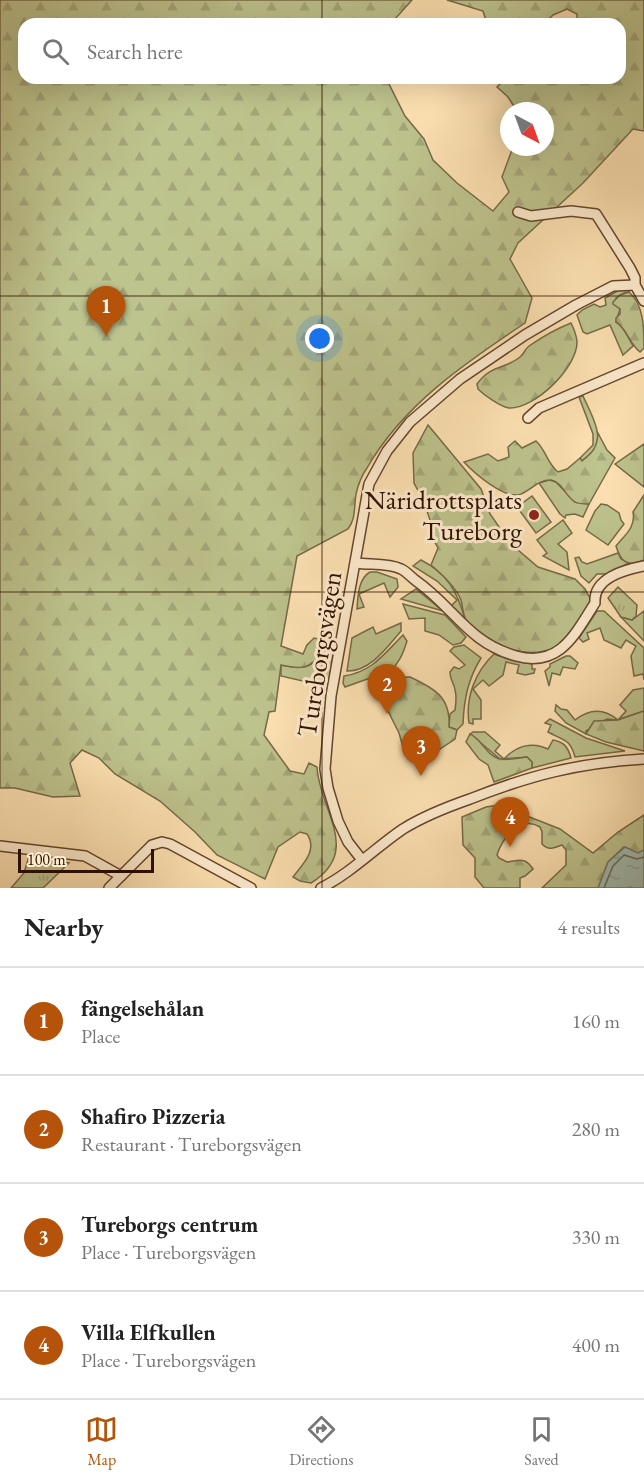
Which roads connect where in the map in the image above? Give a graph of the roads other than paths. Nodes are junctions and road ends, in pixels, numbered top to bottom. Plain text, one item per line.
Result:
1 (518, 212) dead end
2 (634, 285) junction
3 (644, 301) edge
4 (644, 363) edge
5 (528, 418) dead end
6 (356, 563) junction
7 (644, 566) edge
8 (644, 759) edge
9 (0, 846) edge
10 (362, 860) junction
11 (120, 876) junction
12 (109, 888) edge
13 (251, 888) edge
14 (321, 888) edge

1 - 2 street
2 - 3 street
2 - 6 street, Tureborgsvägen
4 - 5 street
6 - 7 street
6 - 10 street, Tureborgsvägen
8 - 10 street
9 - 11 street
10 - 14 street
11 - 12 street
11 - 13 street

